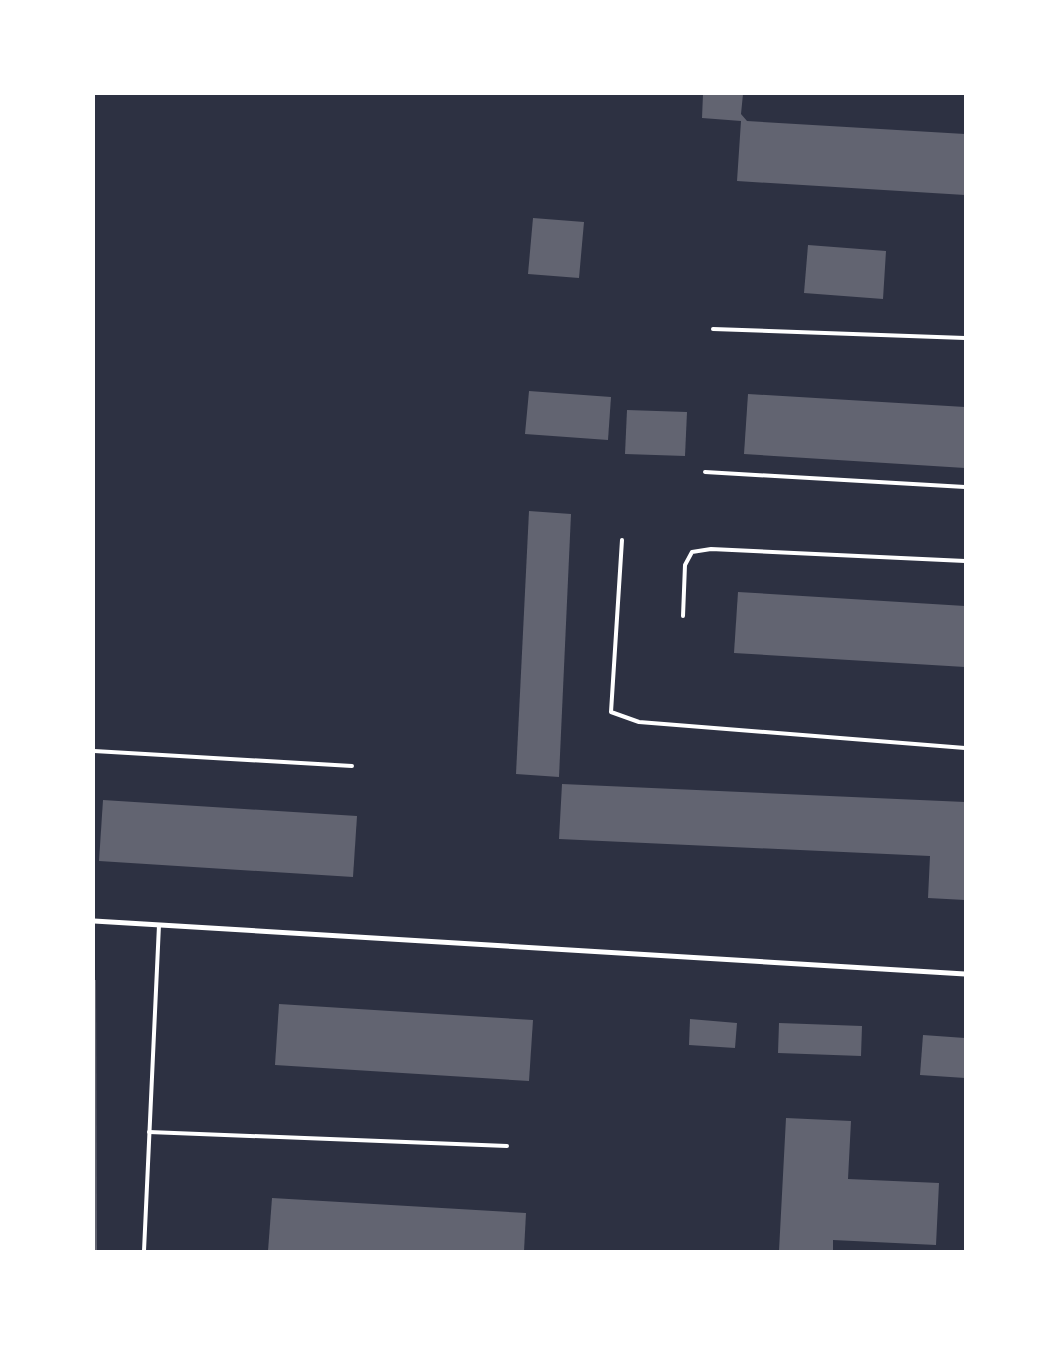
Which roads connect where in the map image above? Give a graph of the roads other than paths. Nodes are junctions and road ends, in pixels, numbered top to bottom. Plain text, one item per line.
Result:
1 (713, 330) dead end
2 (965, 338) edge
3 (705, 472) dead end
4 (965, 487) edge
5 (622, 540) dead end
6 (965, 561) edge
7 (683, 616) dead end
8 (965, 748) edge
9 (94, 751) edge
10 (352, 766) dead end
11 (94, 921) edge
12 (159, 925) junction
13 (965, 974) edge
14 (149, 1132) junction
15 (507, 1146) dead end
16 (144, 1251) edge

1 - 2 lane
3 - 4 lane
5 - 8 lane
6 - 7 lane
9 - 10 lane
11 - 12 street
12 - 13 street
12 - 14 lane
14 - 15 lane
14 - 16 lane

